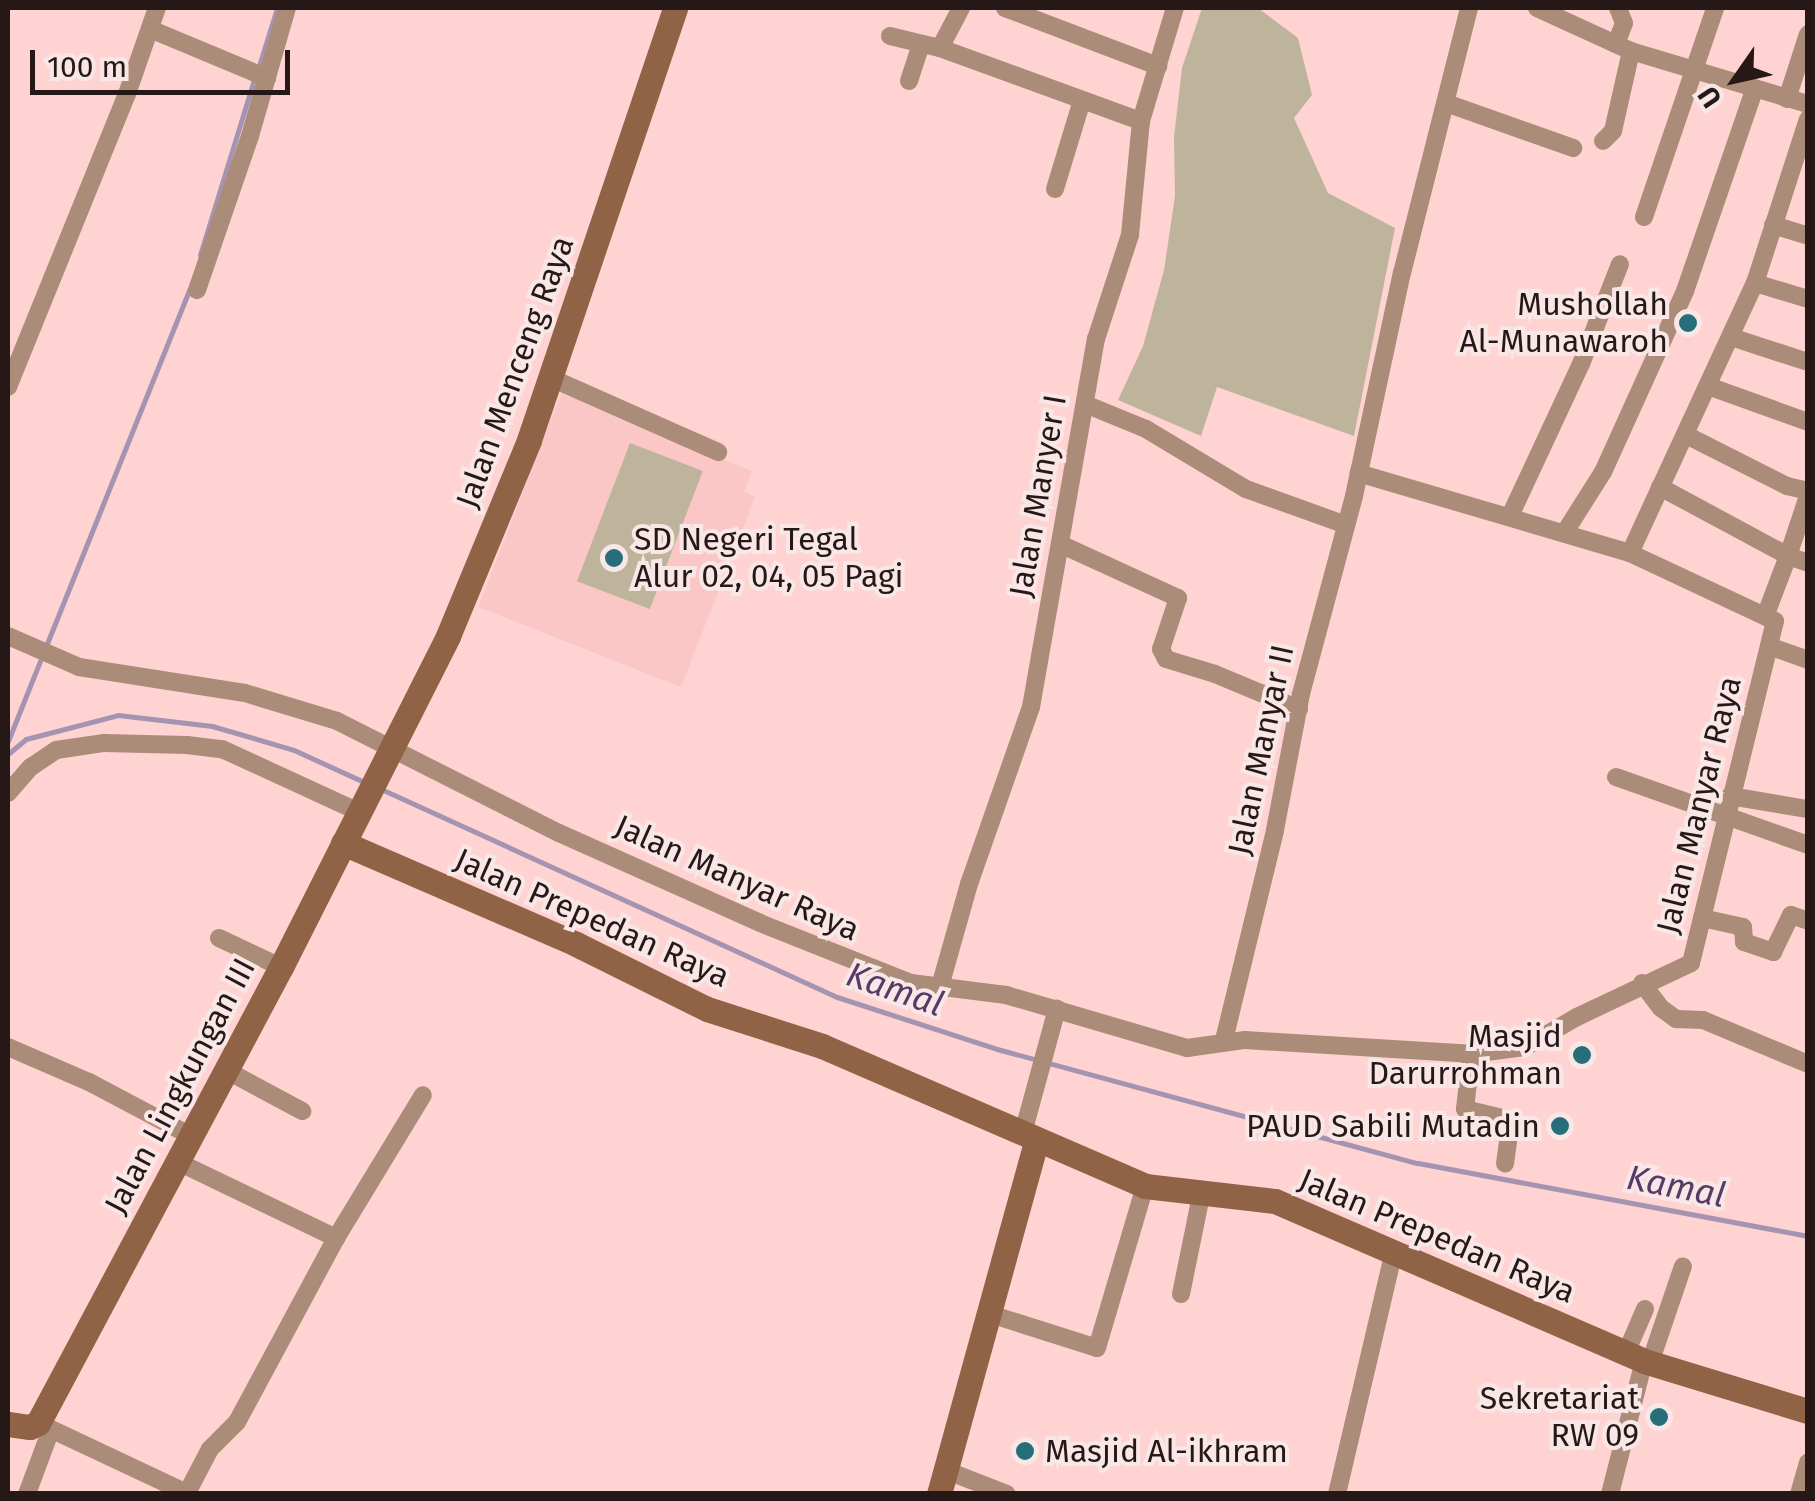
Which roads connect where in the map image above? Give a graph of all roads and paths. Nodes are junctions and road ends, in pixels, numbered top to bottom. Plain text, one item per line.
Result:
1 (157, 8) edge
2 (287, 8) edge
3 (675, 8) edge
4 (961, 8) edge
5 (1005, 8) edge
6 (1175, 8) edge
7 (1469, 8) edge
8 (1538, 8) edge
9 (1618, 8) edge
10 (1715, 8) edge
11 (150, 29) junction
12 (1808, 34) edge
13 (890, 36) dead end
14 (921, 44) junction
15 (940, 48) junction
16 (1623, 48) junction
17 (1158, 66) junction
18 (1693, 70) junction
19 (260, 75) junction
20 (909, 82) dead end
21 (1754, 91) junction
22 (1787, 99) junction
23 (1082, 100) junction
24 (1446, 104) junction
25 (1808, 104) edge
26 (1808, 119) edge
27 (1141, 121) junction
28 (1603, 141) dead end
29 (1574, 148) dead end
30 (1800, 170) edge
31 (1055, 189) dead end
32 (1644, 217) dead end
33 (1773, 225) junction
34 (1808, 236) edge
35 (1620, 264) dead end
36 (1756, 282) junction
37 (197, 290) dead end
38 (1808, 299) edge
39 (1731, 336) junction
40 (1808, 362) edge
41 (551, 378) junction
42 (1708, 386) junction
43 (8, 388) edge
44 (1085, 404) junction
45 (1808, 422) edge
46 (1686, 435) junction
47 (718, 452) dead end
48 (1359, 473) junction
49 (1660, 487) junction
50 (1808, 493) edge
51 (1510, 516) junction
52 (1346, 525) junction
53 (1566, 532) junction
54 (1060, 544) junction
55 (1630, 553) junction
56 (1788, 556) junction
57 (1808, 563) edge
58 (1766, 614) junction
59 (8, 636) edge
60 (1768, 646) junction
61 (1808, 660) edge
62 (1298, 710) junction
63 (386, 759) junction
64 (1616, 777) dead end
65 (8, 793) edge
66 (1730, 796) junction
67 (361, 807) junction
68 (1808, 809) edge
69 (1726, 815) junction
70 (344, 843) junction
71 (1808, 845) edge
72 (1702, 918) junction
73 (1808, 920) edge
74 (219, 938) dead end
75 (281, 967) junction
76 (1642, 984) junction
77 (939, 990) junction
78 (1057, 1009) junction
79 (1224, 1040) junction
80 (8, 1047) edge
81 (1471, 1054) junction
82 (1808, 1064) edge
83 (224, 1068) junction
84 (423, 1095) dead end
85 (302, 1111) dead end
86 (189, 1135) junction
87 (1030, 1136) junction
88 (176, 1161) junction
89 (1505, 1164) dead end
90 (1145, 1186) junction
91 (1201, 1196) junction
92 (336, 1238) junction
93 (1394, 1251) junction
94 (1683, 1266) dead end
95 (1181, 1294) dead end
96 (1645, 1309) dead end
97 (990, 1314) junction
98 (1640, 1359) junction
99 (1808, 1411) edge
100 (8, 1424) edge
101 (44, 1426) junction
102 (1808, 1462) edge
103 (942, 1482) edge
104 (188, 1493) edge
105 (26, 1494) edge
106 (1007, 1494) edge
107 (1337, 1494) edge
108 (1610, 1494) edge
109 (1799, 1494) edge

1 - 11 street
2 - 19 street
3 - 41 street, Jalan Menceng Raya
4 - 15 street
5 - 17 street
6 - 17 street, Jalan Manyer I
7 - 24 street
8 - 16 street
9 - 16 street
10 - 18 street
11 - 19 street
11 - 43 street
12 - 22 street
13 - 14 street
14 - 15 street
14 - 20 street
15 - 23 street
16 - 18 street
16 - 28 street
17 - 27 street, Jalan Manyer I
18 - 21 street
18 - 32 street
19 - 37 street
21 - 22 street
21 - 53 street
22 - 25 street
23 - 27 street
23 - 31 street
24 - 29 street
24 - 48 street
26 - 30 street
27 - 44 street, Jalan Manyer I
30 - 33 street
33 - 34 street
33 - 36 street
35 - 51 street
36 - 38 street
36 - 39 street
39 - 40 street
39 - 42 street
41 - 47 street
41 - 63 street, Jalan Menceng Raya
42 - 45 street
42 - 46 street
44 - 52 street
44 - 54 street, Jalan Manyer I
46 - 49 street
46 - 50 street
48 - 51 street
48 - 52 street, Jalan Manyar II
49 - 55 street
49 - 56 street
50 - 56 street
51 - 53 street
52 - 62 street, Jalan Manyar II
53 - 55 street
54 - 62 street
54 - 77 street, Jalan Manyer I
55 - 58 street
56 - 57 street
56 - 58 street
58 - 60 street, Jalan Manyar Raya
59 - 63 street, Jalan Manyar Raya
60 - 61 street
60 - 66 street, Jalan Manyar Raya
62 - 79 street, Jalan Manyar II
63 - 67 street, Jalan Lingkungan III
63 - 77 street, Jalan Manyar Raya
64 - 69 street
65 - 67 street
66 - 68 street
66 - 69 street, Jalan Manyar Raya
67 - 70 street, Jalan Lingkungan III
69 - 71 street
69 - 72 street, Jalan Manyar Raya
70 - 75 street, Jalan Lingkungan III
70 - 87 street, Jalan Prepedan Raya
72 - 73 street
72 - 76 street, Jalan Manyar Raya
74 - 75 street
75 - 83 street, Jalan Lingkungan III
76 - 81 street, Jalan Manyar Raya
76 - 82 street
77 - 78 street, Jalan Manyar Raya
78 - 79 street, Jalan Manyar Raya
78 - 87 street
79 - 81 street, Jalan Manyar Raya
80 - 86 street
81 - 89 street
83 - 85 street
83 - 86 street, Jalan Lingkungan III
84 - 92 street
86 - 88 street, Jalan Lingkungan III
87 - 90 street, Jalan Prepedan Raya
87 - 97 street
88 - 92 street
88 - 101 street, Jalan Lingkungan III
90 - 91 street, Jalan Prepedan Raya
90 - 97 street
91 - 93 street, Jalan Prepedan Raya
91 - 95 street
92 - 104 street
93 - 98 street, Jalan Prepedan Raya
93 - 107 street
94 - 98 street
96 - 98 street
97 - 103 street
98 - 99 street, Jalan Prepedan Raya
98 - 108 street
100 - 101 street
101 - 104 street
101 - 105 street
102 - 109 street
103 - 106 street

